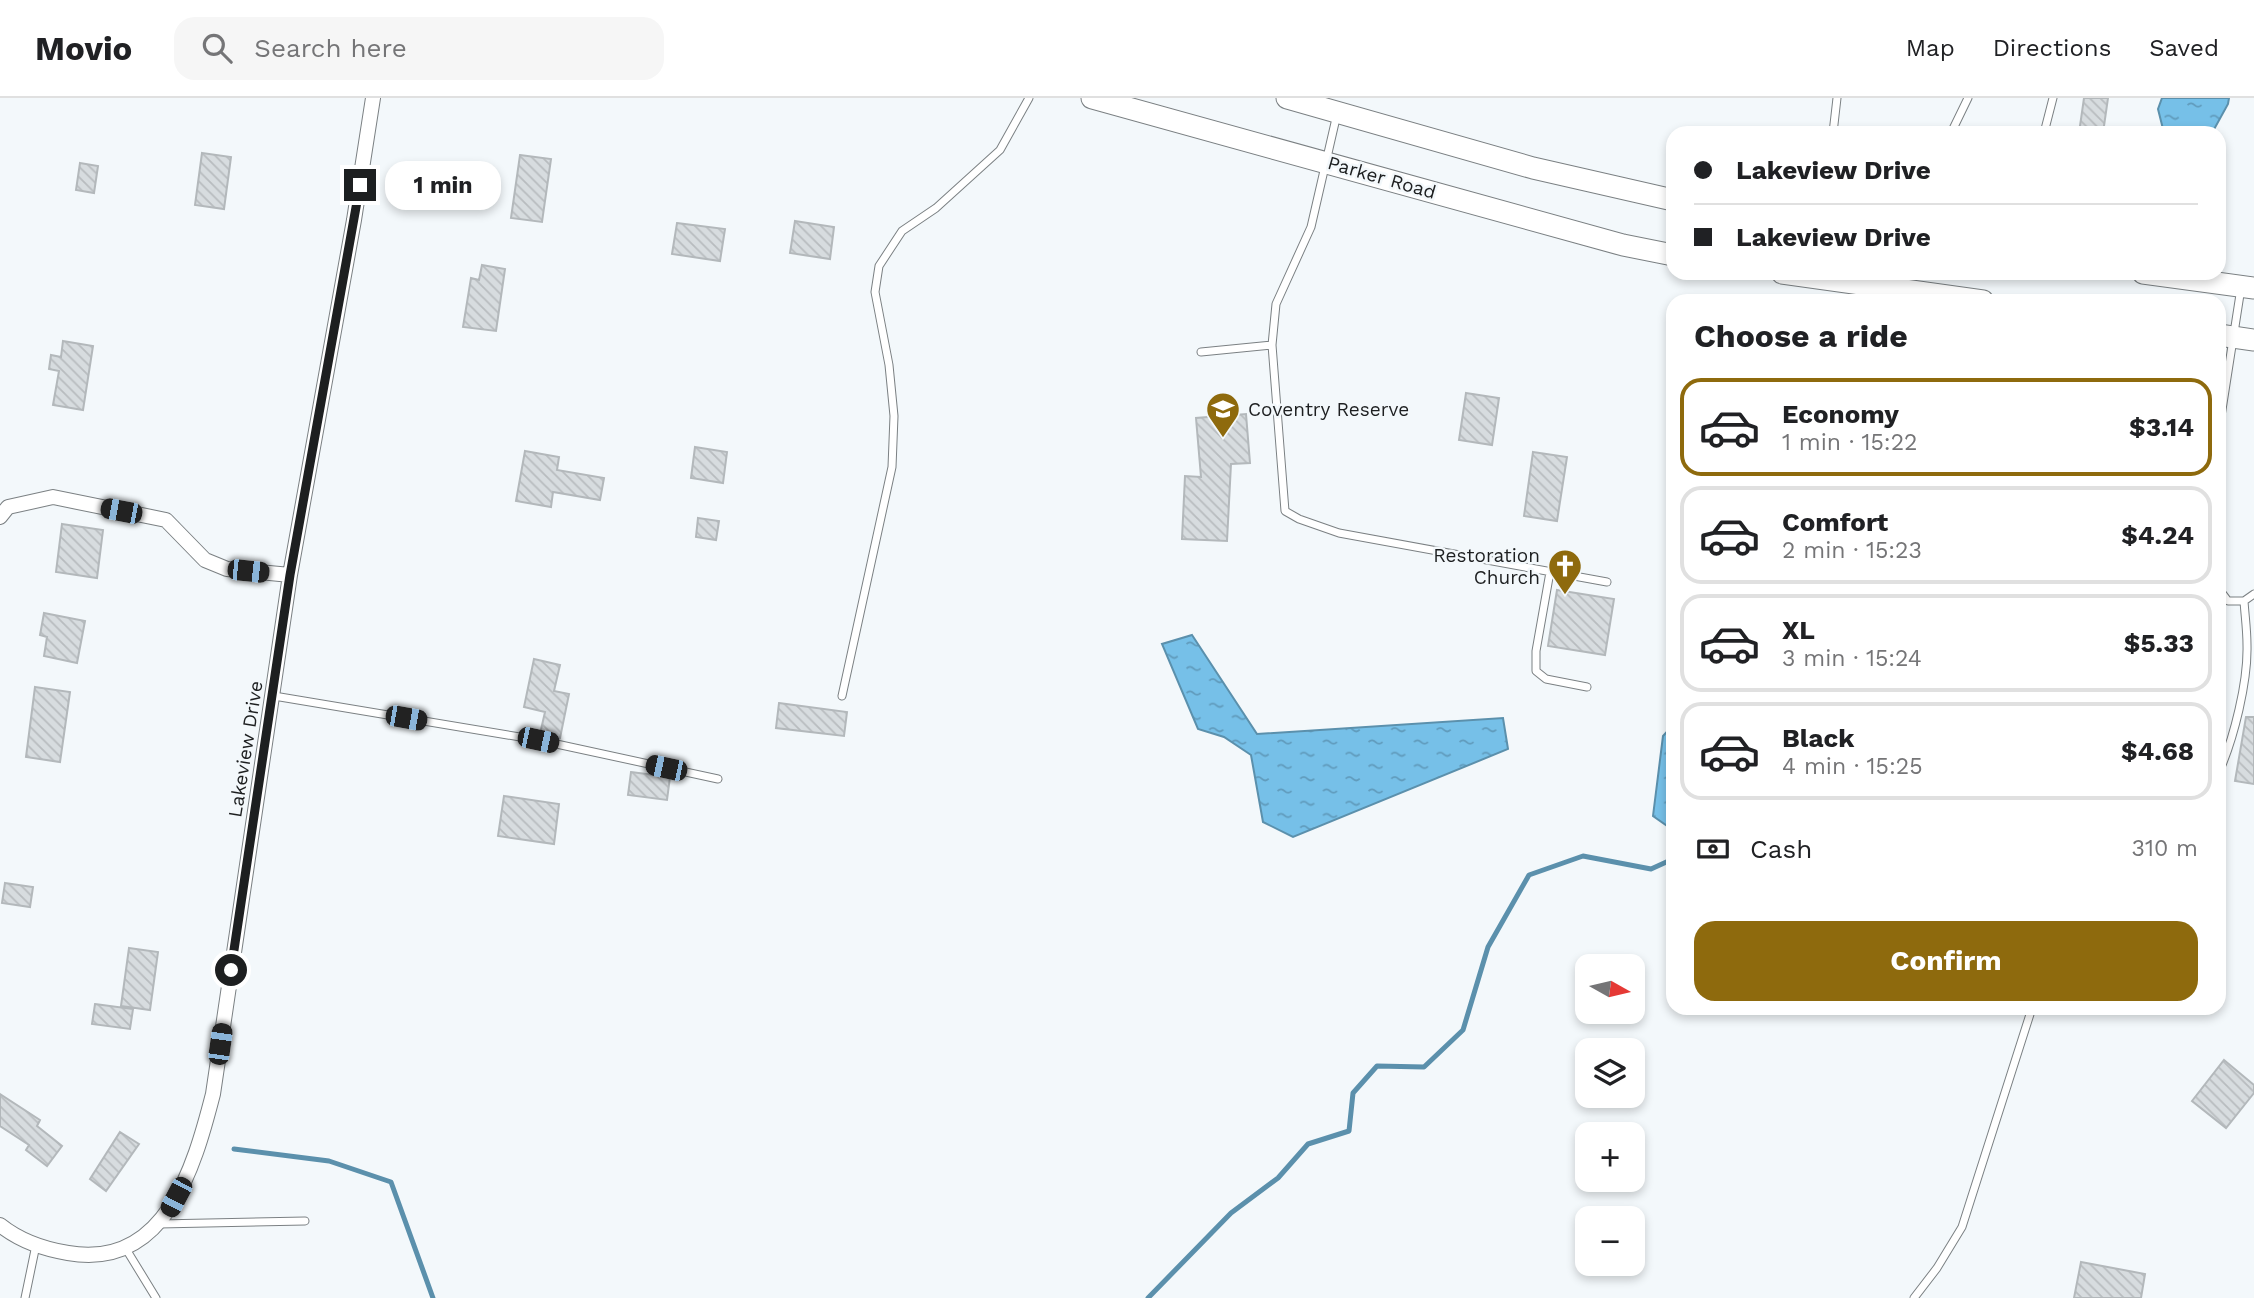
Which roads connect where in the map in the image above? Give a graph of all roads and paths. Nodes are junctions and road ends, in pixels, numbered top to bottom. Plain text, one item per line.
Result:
1 (373, 98) edge
2 (1029, 98) edge
3 (1092, 98) edge
4 (1287, 98) edge
5 (1837, 98) edge
6 (1968, 98) edge
7 (2053, 98) edge
8 (1337, 113) junction
9 (1834, 126) edge
10 (1954, 126) edge
11 (2046, 126) edge
12 (1324, 160) junction
13 (1666, 199) edge
14 (1666, 253) edge
15 (1832, 280) edge
16 (2196, 280) edge
17 (2248, 287) edge
18 (1933, 294) edge
19 (2235, 337) edge
20 (1272, 345) junction
21 (1200, 352) dead end
22 (2226, 389) edge
23 (0, 517) edge
24 (1550, 572) junction
25 (290, 575) junction
26 (1607, 582) dead end
27 (2254, 594) edge
28 (2226, 598) edge
29 (2244, 601) junction
30 (1587, 687) dead end
31 (274, 696) junction
32 (842, 696) dead end
33 (2226, 756) edge
34 (718, 779) dead end
35 (2030, 1015) edge
36 (305, 1221) dead end
37 (0, 1224) edge
38 (159, 1224) junction
39 (36, 1245) junction
40 (125, 1249) junction
41 (24, 1298) edge
42 (156, 1298) edge
43 (1914, 1298) edge

1 - 25 street, Lakeview Drive
2 - 32 lane
3 - 12 main road, Parker Road
4 - 8 main road
5 - 9 lane
6 - 10 lane
7 - 11 lane
8 - 12 lane
8 - 13 main road
12 - 14 main road, Parker Road
12 - 20 lane
15 - 18 main road
16 - 17 main road
17 - 19 lane
19 - 22 lane
20 - 21 lane
20 - 24 lane
23 - 25 street
24 - 26 lane
24 - 30 lane
25 - 31 street, Lakeview Drive
27 - 29 lane
28 - 29 lane
29 - 33 lane
31 - 34 lane
31 - 38 street, Lakeview Drive
35 - 43 lane
36 - 38 lane
37 - 39 street, Lakeview Drive
38 - 40 street, Lakeview Drive
39 - 40 street, Lakeview Drive
39 - 41 lane
40 - 42 lane

